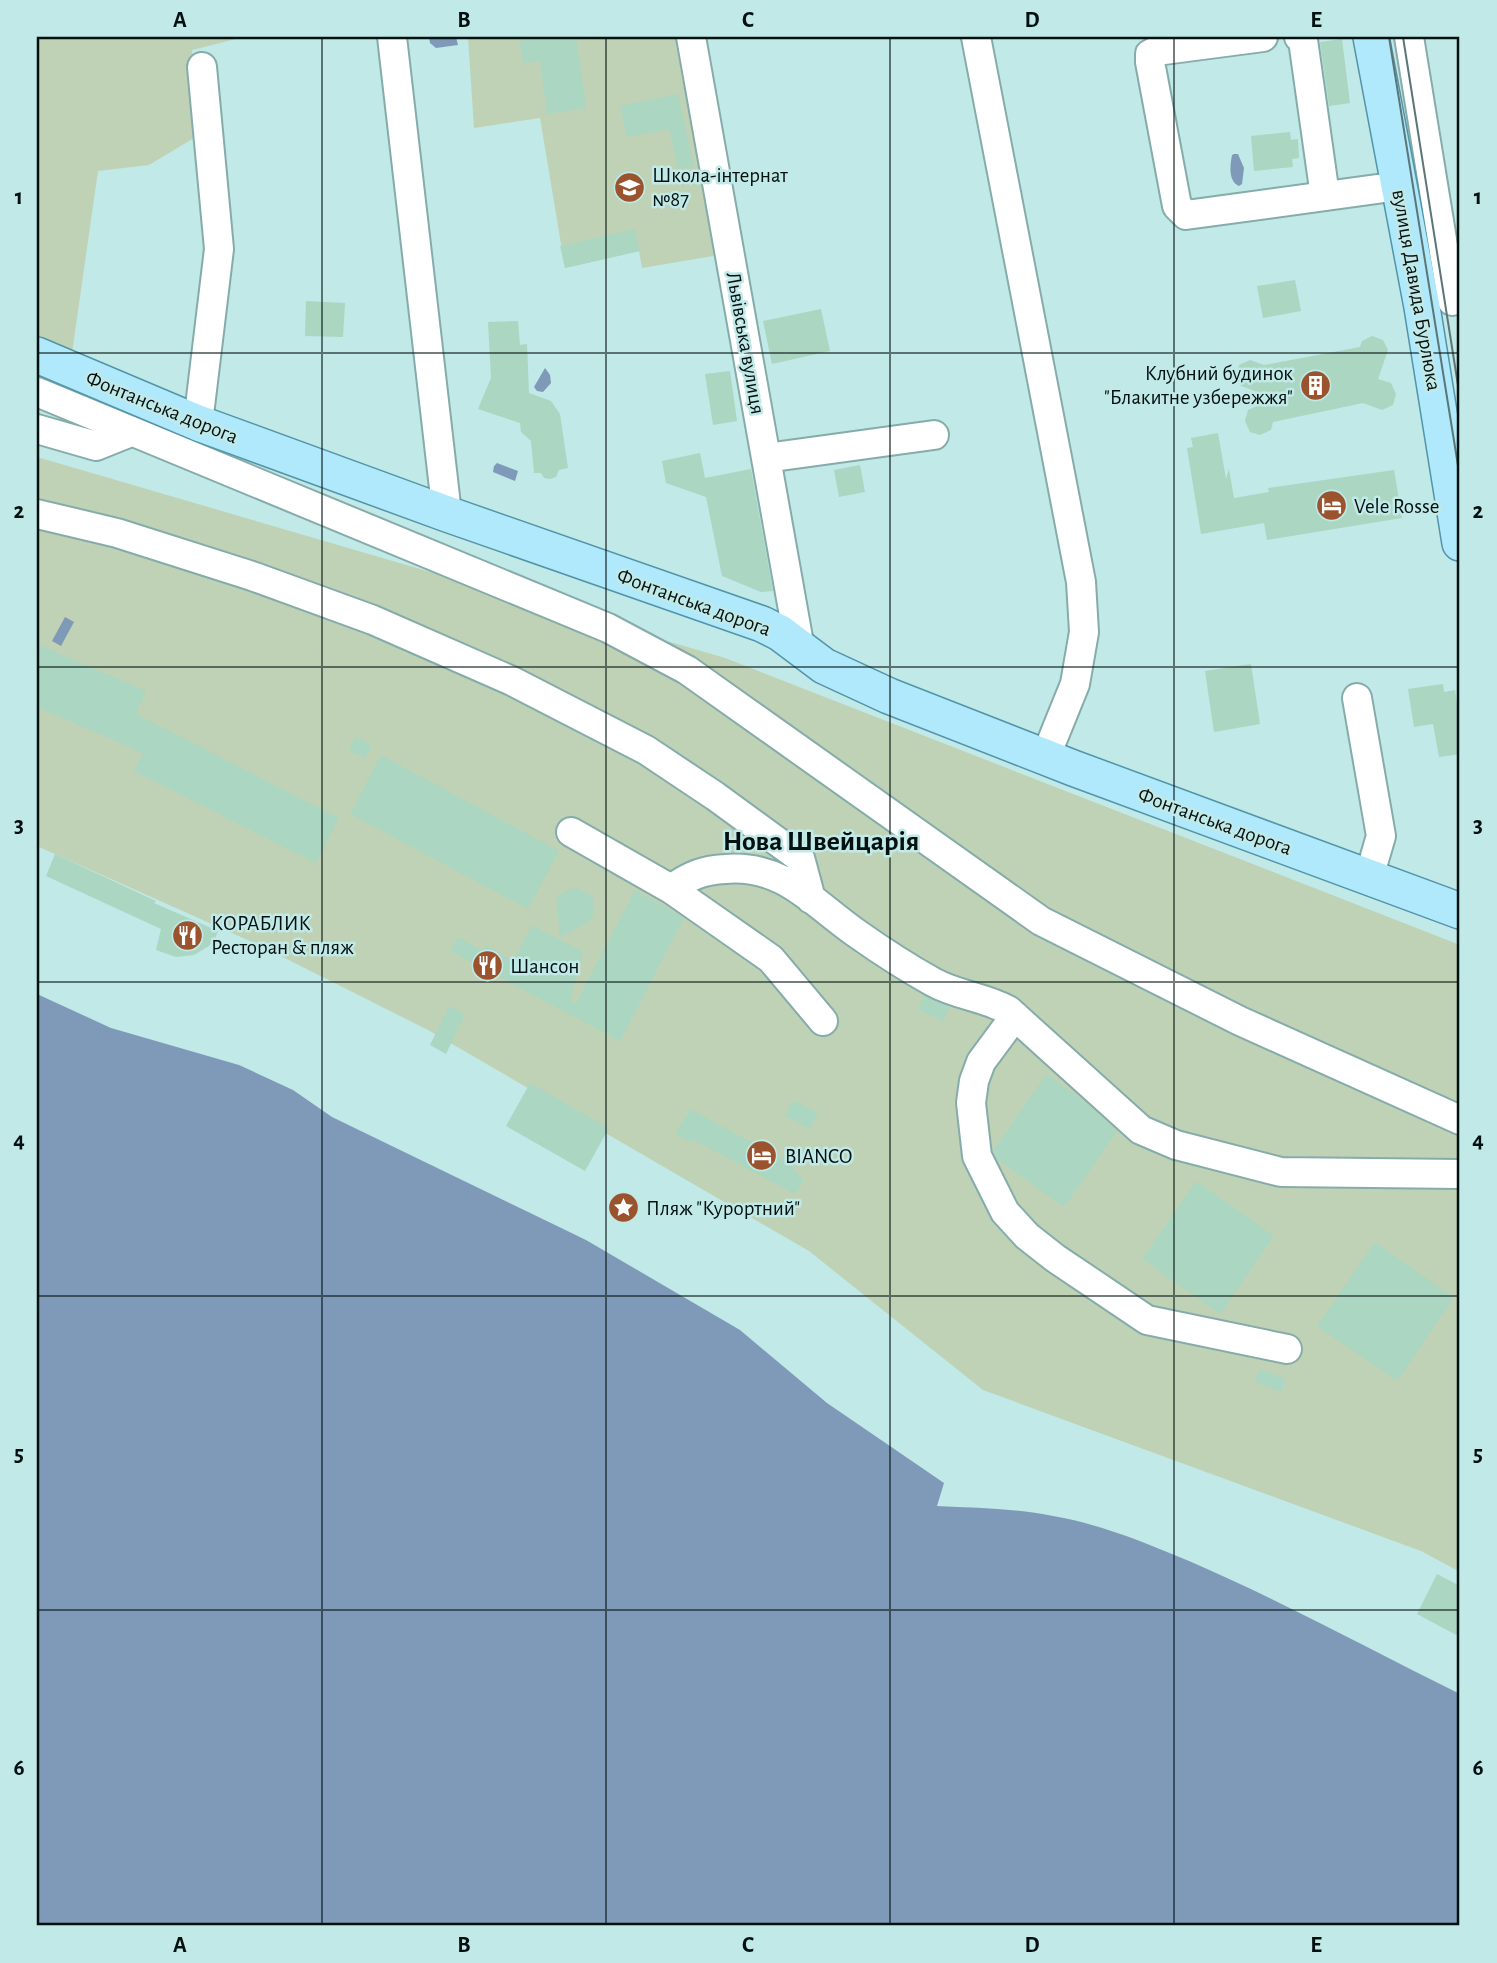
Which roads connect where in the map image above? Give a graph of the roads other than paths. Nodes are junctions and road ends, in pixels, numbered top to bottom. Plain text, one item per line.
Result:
1 (392, 37) edge
2 (691, 37) edge
3 (976, 37) edge
4 (1263, 37) edge
5 (1299, 37) edge
6 (1371, 37) edge
7 (1409, 37) edge
8 (202, 67) dead end
9 (1399, 186) junction
10 (1325, 196) junction
11 (1445, 302) edge
12 (48, 379) edge
13 (198, 423) junction
14 (37, 429) edge
15 (131, 432) junction
16 (934, 435) dead end
17 (766, 458) junction
18 (37, 514) edge
19 (447, 514) junction
20 (1460, 543) edge
21 (800, 649) junction
22 (1357, 698) dead end
23 (1045, 758) junction
24 (571, 832) dead end
25 (1369, 877) junction
26 (671, 889) junction
27 (811, 899) junction
28 (1460, 911) edge
29 (1015, 1016) junction
30 (823, 1021) dead end
31 (1460, 1120) edge
32 (1460, 1174) edge
33 (1287, 1349) dead end

1 - 19 street
2 - 17 street, Львівська вулиця
3 - 23 street
4 - 10 street
5 - 10 street
6 - 9 main road, вулиця Давида Бурлюка
7 - 11 street
8 - 13 street
9 - 10 street
9 - 11 main road, вулиця Давида Бурлюка
11 - 20 main road, вулиця Давида Бурлюка
12 - 13 main road, Фонтанська дорога
12 - 15 street
13 - 19 main road, Фонтанська дорога
14 - 15 street
15 - 31 street
16 - 17 street
17 - 21 street, Львівська вулиця
18 - 27 street
19 - 21 main road, Фонтанська дорога
21 - 23 main road, Фонтанська дорога
22 - 25 street
23 - 25 main road, Фонтанська дорога
24 - 26 street
25 - 28 main road, Фонтанська дорога
26 - 27 street
26 - 30 street
27 - 29 street
29 - 32 street
29 - 33 street

